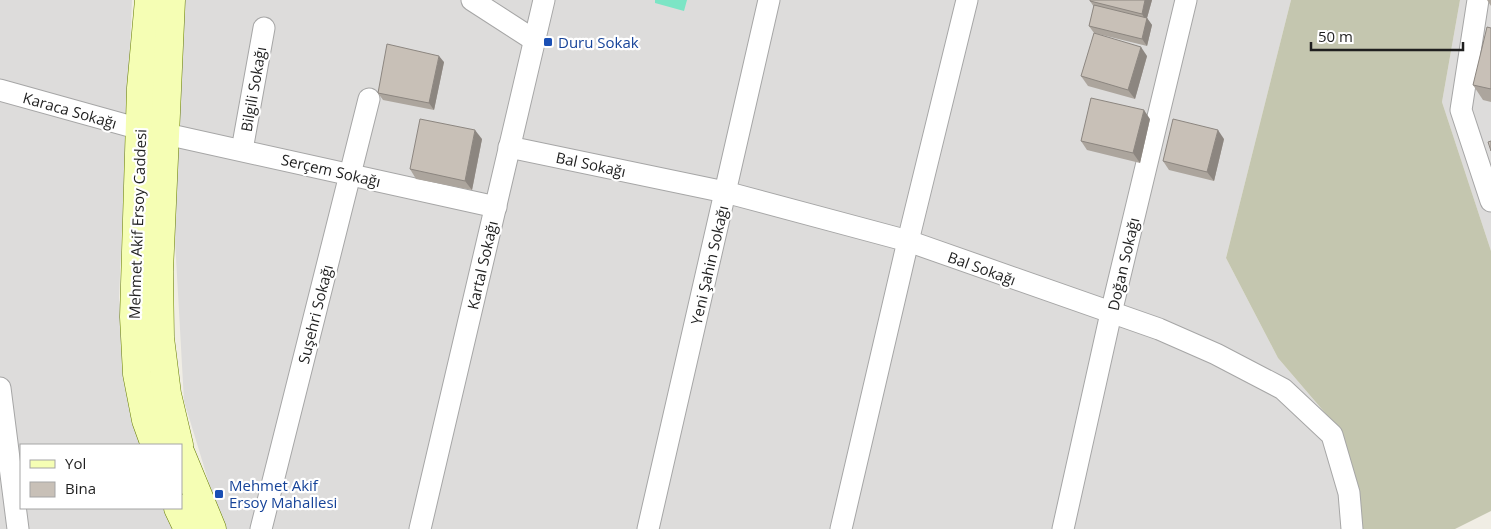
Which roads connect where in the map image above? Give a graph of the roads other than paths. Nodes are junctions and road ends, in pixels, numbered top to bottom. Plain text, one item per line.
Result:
1 (149, 0) edge
2 (171, 0) edge
3 (472, 0) edge
4 (544, 0) edge
5 (769, 0) edge
6 (967, 0) edge
7 (1186, 0) edge
8 (1478, 0) edge
9 (264, 28) dead end
10 (534, 40) junction
11 (0, 90) edge
12 (369, 99) dead end
13 (140, 129) junction
14 (166, 134) junction
15 (510, 147) junction
16 (242, 150) junction
17 (350, 174) junction
18 (725, 192) junction
19 (1491, 201) edge
20 (496, 207) junction
21 (908, 241) junction
22 (1112, 313) junction
23 (0, 388) edge
24 (155, 444) edge
25 (179, 444) edge
26 (182, 456) edge
27 (178, 509) edge
28 (0, 519) edge
29 (17, 529) edge
30 (188, 529) edge
31 (212, 529) edge
32 (262, 529) edge
33 (420, 529) edge
34 (648, 529) edge
35 (841, 529) edge
36 (1063, 529) edge
37 (1352, 529) edge

1 - 13 main road, Mehmet Akif Ersoy Caddesi
2 - 14 main road, Mehmet Akif Ersoy Caddesi
3 - 10 street
4 - 10 street, Kartal Sokağı
5 - 18 street, Yeni Şahin Sokağı
6 - 21 street
7 - 22 street, Doğan Sokağı
8 - 19 street
9 - 16 street, Bilgili Sokağı
10 - 15 street, Kartal Sokağı
11 - 13 street, Karaca Sokağı
12 - 17 street, Suşehri Sokağı
13 - 14 street, Karaca Sokağı
13 - 24 main road, Mehmet Akif Ersoy Caddesi
14 - 16 street, Serçem Sokağı
14 - 25 main road, Mehmet Akif Ersoy Caddesi
15 - 18 street, Bal Sokağı
15 - 20 street, Kartal Sokağı
16 - 17 street, Serçem Sokağı
17 - 20 street, Serçem Sokağı
17 - 32 street, Suşehri Sokağı
18 - 21 street, Bal Sokağı
18 - 34 street, Yeni Şahin Sokağı
20 - 33 street, Kartal Sokağı
21 - 22 street, Bal Sokağı
21 - 35 street
22 - 36 street, Doğan Sokağı
22 - 37 street, Bal Sokağı
23 - 29 street
26 - 31 main road
27 - 30 main road
28 - 29 street

